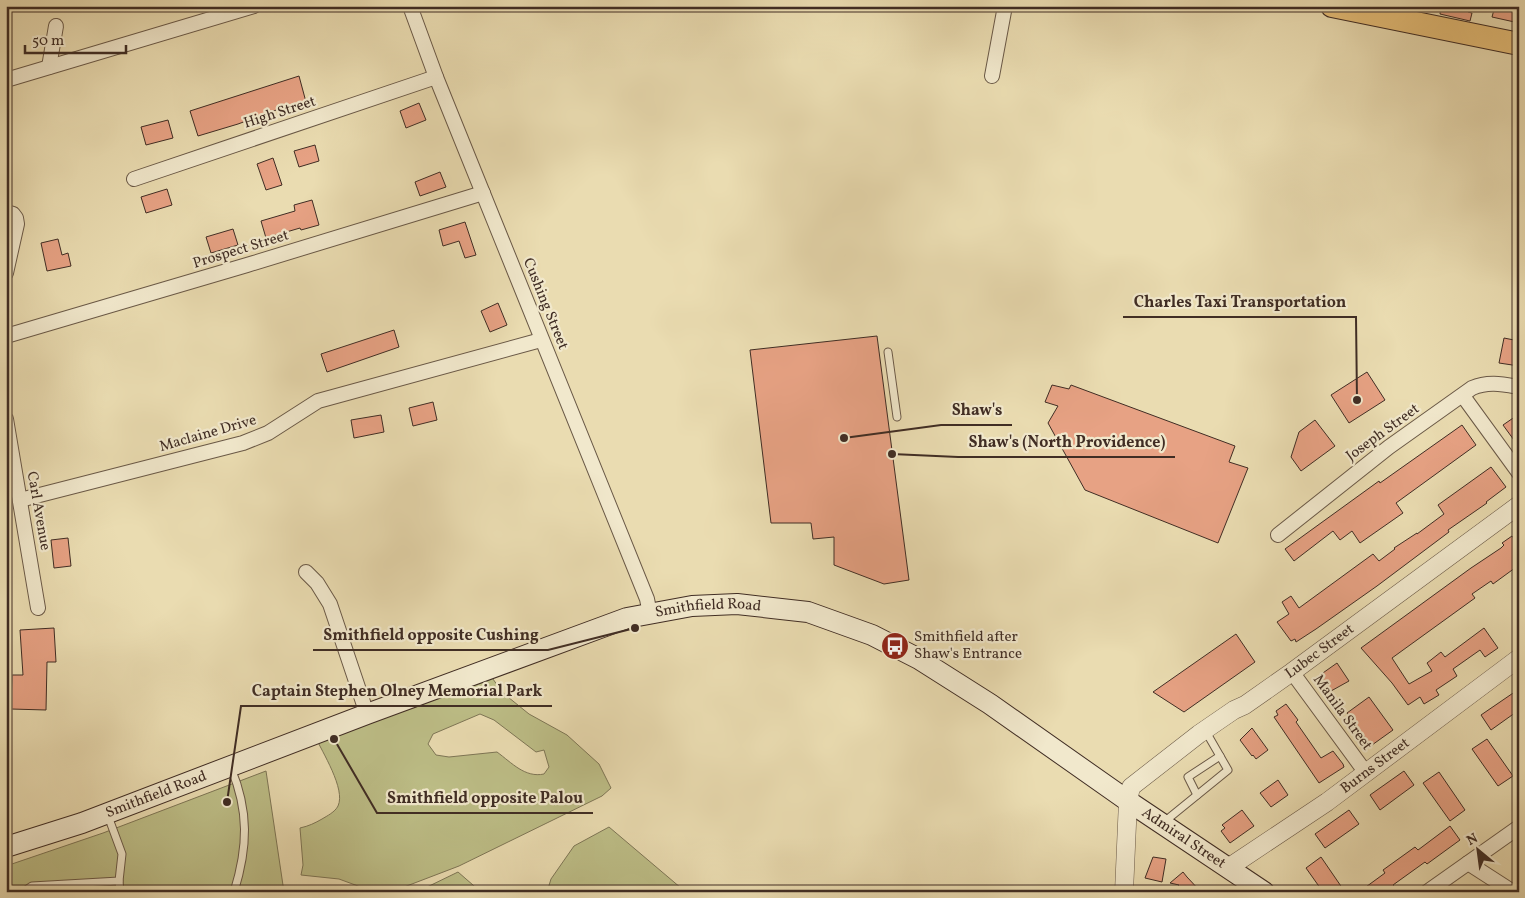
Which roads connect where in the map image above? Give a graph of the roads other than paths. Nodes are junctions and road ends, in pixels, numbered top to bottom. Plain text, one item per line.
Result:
1 (254, 6) edge
2 (410, 6) edge
3 (1005, 6) edge
4 (1332, 6) edge
5 (56, 26) dead end
6 (1519, 44) edge
7 (49, 67) junction
8 (992, 76) dead end
9 (436, 77) junction
10 (6, 80) edge
11 (134, 179) dead end
12 (484, 193) junction
13 (10, 213) edge
14 (6, 273) edge
15 (6, 336) edge
16 (541, 340) junction
17 (888, 352) dead end
18 (1519, 387) edge
19 (1463, 396) junction
20 (897, 417) dead end
21 (6, 419) edge
22 (1519, 473) edge
23 (20, 500) junction
24 (1519, 504) edge
25 (1278, 535) dead end
26 (306, 572) dead end
27 (38, 608) dead end
28 (650, 614) junction
29 (1519, 658) edge
30 (1292, 672) junction
31 (367, 714) junction
32 (1205, 730) junction
33 (1220, 756) junction
34 (230, 766) junction
35 (1366, 773) junction
36 (1197, 795) junction
37 (1128, 801) junction
38 (107, 813) junction
39 (1161, 824) junction
40 (1519, 827) edge
41 (6, 847) edge
42 (1468, 863) junction
43 (1228, 868) junction
44 (119, 882) junction
45 (23, 892) edge
46 (120, 892) edge
47 (234, 892) edge
48 (1124, 892) edge
49 (1264, 892) edge
50 (1428, 892) edge
51 (1513, 892) edge

1 - 7 street
2 - 9 street, Cushing Street
3 - 8 street
4 - 6 main road
5 - 7 street
7 - 10 street
9 - 11 street, High Street
9 - 12 street, Cushing Street
12 - 15 street, Prospect Street
12 - 16 street, Cushing Street
13 - 14 street
16 - 23 street, Maclaine Drive
16 - 28 street, Cushing Street
17 - 20 lane
18 - 19 street, Joseph Street
19 - 22 street
19 - 25 street, Joseph Street
21 - 23 street, Carl Avenue
23 - 27 street, Carl Avenue
24 - 30 street, Lubec Street
26 - 31 street
28 - 31 main road, Smithfield Road
28 - 37 main road, Smithfield Road
29 - 35 street, Burns Street
30 - 32 street, Lubec Street
30 - 35 street, Manila Street
31 - 34 main road, Smithfield Road
32 - 33 lane
32 - 37 street, Lubec Street
33 - 36 lane
33 - 36 lane
34 - 38 main road, Smithfield Road
34 - 47 lane
35 - 43 street, Burns Street
36 - 39 lane
37 - 39 main road, Admiral Street
37 - 48 street
38 - 41 main road, Smithfield Road
38 - 44 lane
39 - 43 main road, Admiral Street
40 - 42 street
42 - 50 street
42 - 51 street
43 - 49 main road, Admiral Street
44 - 45 lane
44 - 46 lane

